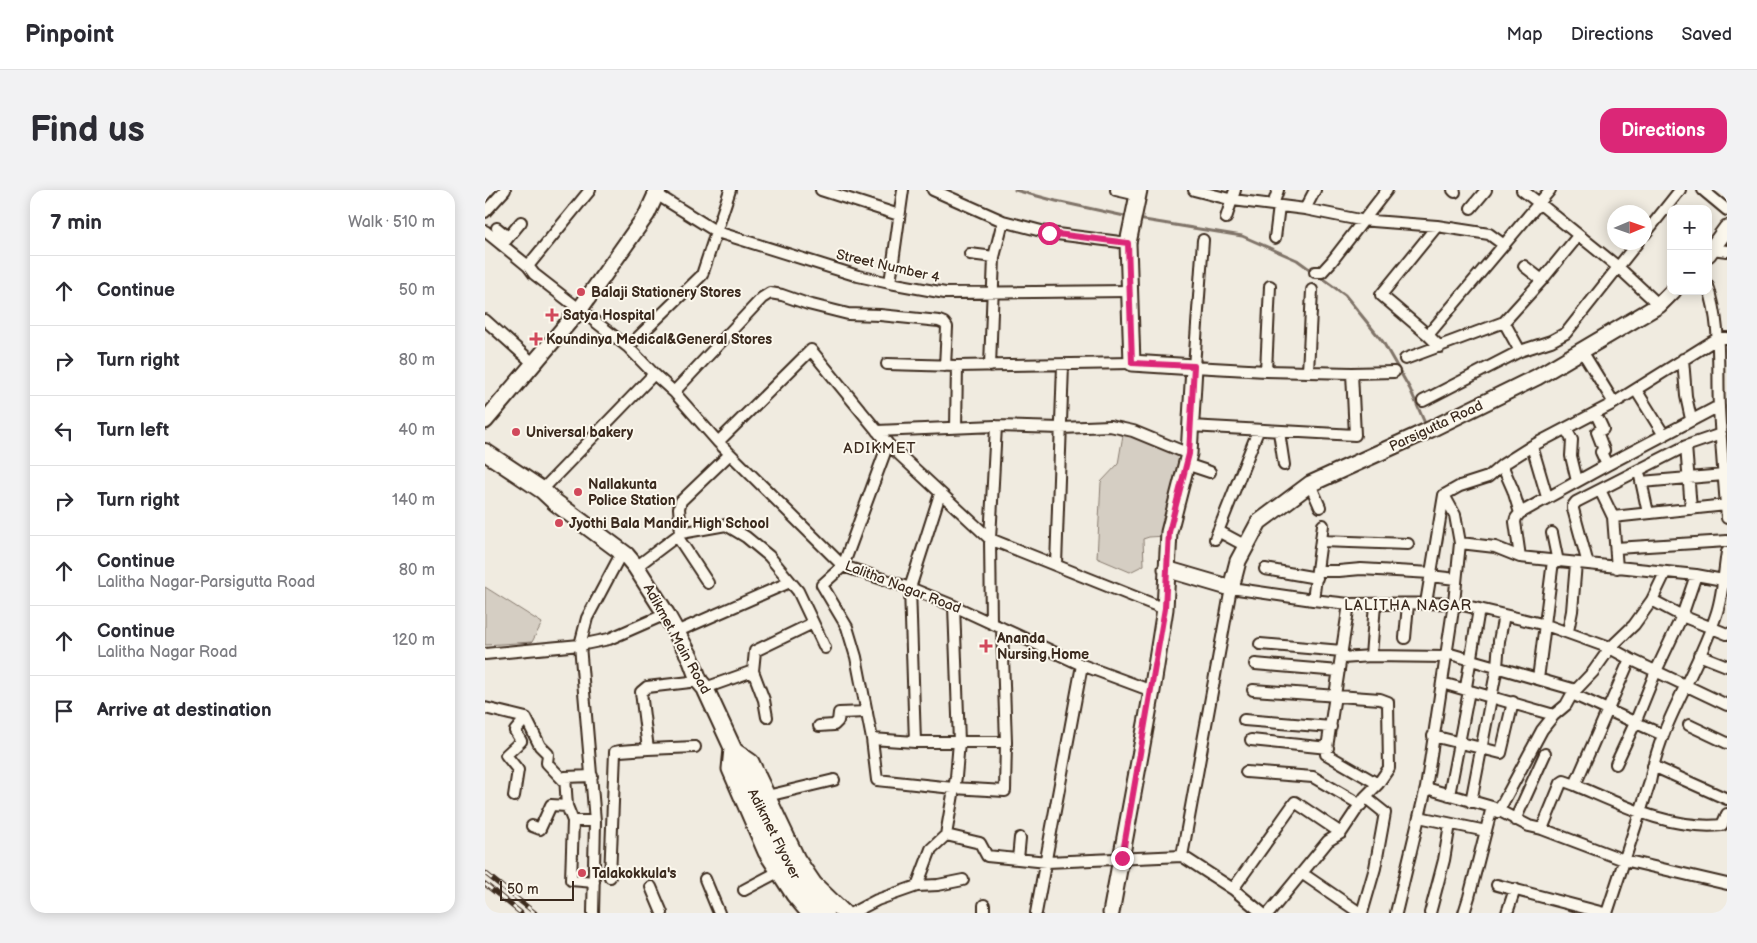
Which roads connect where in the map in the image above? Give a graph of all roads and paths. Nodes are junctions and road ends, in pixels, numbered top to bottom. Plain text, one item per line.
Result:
1 (505, 190) edge
2 (589, 190) edge
3 (730, 190) edge
4 (821, 190) edge
5 (903, 190) edge
6 (933, 190) edge
7 (1116, 190) edge
8 (1194, 190) edge
9 (1278, 190) edge
10 (1315, 190) edge
11 (1387, 190) edge
12 (1486, 190) edge
13 (1522, 190) edge
14 (1550, 190) edge
15 (1680, 190) edge
16 (1703, 190) edge
17 (655, 192) edge
18 (1139, 193) edge
19 (1234, 195) edge
20 (1539, 203) junction
21 (1276, 206) junction
22 (1471, 208) dead end
23 (1305, 209) junction
24 (1727, 210) edge
25 (485, 212) edge
26 (899, 215) junction
27 (1226, 218) dead end
28 (1363, 220) junction
29 (1003, 221) junction
30 (521, 222) dead end
31 (1652, 225) edge
32 (1437, 226) junction
33 (497, 228) dead end
34 (1727, 228) edge
35 (485, 231) edge
36 (717, 232) junction
37 (1578, 236) junction
38 (1275, 238) dead end
39 (1203, 240) dead end
40 (505, 241) junction
41 (1128, 243) junction
42 (1504, 245) junction
43 (1632, 250) edge
44 (1716, 251) edge
45 (971, 254) dead end
46 (994, 257) junction
47 (528, 266) junction
48 (1524, 266) dead end
49 (1618, 267) junction
50 (1315, 272) dead end
51 (1542, 280) junction
52 (890, 283) junction
53 (1270, 286) dead end
54 (1311, 290) dead end
55 (1130, 291) junction
56 (991, 293) junction
57 (1669, 295) edge
58 (1711, 295) edge
59 (1659, 305) junction
60 (580, 309) junction
61 (485, 320) edge
62 (1504, 322) junction
63 (1428, 335) junction
64 (1723, 338) edge
65 (628, 347) junction
66 (1440, 347) junction
67 (1520, 351) junction
68 (1582, 351) junction
69 (1683, 359) junction
70 (1405, 360) dead end
71 (1132, 363) junction
72 (534, 364) junction
73 (887, 364) dead end
74 (1063, 365) junction
75 (945, 366) junction
76 (957, 366) junction
77 (990, 366) junction
78 (1194, 366) junction
79 (1266, 371) junction
80 (1308, 372) junction
81 (1394, 372) dead end
82 (1352, 373) junction
83 (654, 374) junction
84 (1636, 390) junction
85 (674, 392) junction
86 (1722, 400) edge
87 (1423, 401) dead end
88 (1614, 403) junction
89 (1596, 414) junction
90 (1691, 420) junction
91 (485, 422) edge
92 (996, 426) junction
93 (1190, 426) junction
94 (957, 428) junction
95 (1061, 428) junction
96 (1566, 429) junction
97 (877, 430) junction
98 (1258, 430) junction
99 (1279, 432) junction
100 (1721, 434) junction
101 (1664, 435) junction
102 (718, 442) junction
103 (887, 444) junction
104 (1532, 446) junction
105 (1686, 446) junction
106 (485, 452) edge
107 (730, 454) junction
108 (1187, 459) junction
109 (1607, 464) junction
110 (1284, 465) dead end
111 (1502, 465) junction
112 (1638, 470) junction
113 (1210, 472) dead end
114 (1724, 474) junction
115 (1689, 478) junction
116 (1577, 481) junction
117 (1641, 482) junction
118 (1310, 484) junction
119 (542, 490) junction
120 (1600, 490) junction
121 (940, 494) junction
122 (1444, 496) junction
123 (1547, 497) junction
124 (1726, 505) edge
125 (1320, 507) dead end
126 (1691, 508) junction
127 (1520, 513) junction
128 (1648, 513) junction
129 (1613, 518) junction
130 (1727, 518) edge
131 (1323, 525) dead end
132 (1552, 534) dead end
133 (679, 535) junction
134 (990, 539) junction
135 (1321, 541) junction
136 (1727, 541) edge
137 (1460, 543) junction
138 (1408, 544) dead end
139 (1246, 546) junction
140 (1616, 548) junction
141 (622, 552) junction
142 (1727, 552) edge
143 (1520, 557) junction
144 (1555, 561) junction
145 (1576, 563) junction
146 (1588, 564) junction
147 (1056, 565) junction
148 (843, 566) junction
149 (636, 567) junction
150 (1617, 568) junction
151 (1166, 569) junction
152 (1265, 569) dead end
153 (1665, 573) junction
154 (1317, 575) junction
155 (1430, 575) junction
156 (1696, 575) junction
157 (1456, 579) junction
158 (1723, 580) junction
159 (790, 582) junction
160 (708, 583) dead end
161 (910, 588) junction
162 (1231, 588) junction
163 (1724, 592) edge
164 (1313, 600) junction
165 (1652, 600) junction
166 (1454, 603) junction
167 (1349, 604) junction
168 (1375, 604) junction
169 (1408, 604) junction
170 (1426, 604) junction
171 (954, 606) junction
172 (1165, 608) junction
173 (1479, 609) junction
174 (666, 614) junction
175 (1504, 615) junction
176 (1682, 616) junction
177 (813, 623) junction
178 (991, 623) junction
179 (1546, 624) junction
180 (1711, 627) junction
181 (1002, 628) junction
182 (676, 632) junction
183 (1568, 632) junction
184 (1727, 634) edge
185 (1405, 638) dead end
186 (1260, 644) dead end
187 (580, 645) junction
188 (825, 648) dead end
189 (1610, 648) junction
190 (485, 654) edge
191 (1342, 654) junction
192 (1447, 655) junction
193 (1699, 655) junction
194 (1371, 656) junction
195 (1472, 659) junction
196 (1629, 659) junction
197 (1255, 664) dead end
198 (1083, 665) junction
199 (1727, 666) edge
200 (1497, 667) junction
201 (753, 671) junction
202 (1339, 671) junction
203 (1656, 671) junction
204 (1538, 680) junction
205 (1442, 683) junction
206 (702, 685) junction
207 (1685, 685) junction
208 (1253, 690) dead end
209 (1152, 691) junction
210 (1469, 691) junction
211 (1574, 692) junction
212 (1335, 697) junction
213 (1491, 697) junction
214 (1513, 702) junction
215 (1727, 706) edge
216 (485, 708) edge
217 (1608, 711) junction
218 (867, 712) junction
219 (1553, 715) junction
220 (767, 717) dead end
221 (526, 718) junction
222 (1245, 720) dead end
223 (1635, 723) junction
224 (1689, 725) dead end
225 (819, 726) dead end
226 (1331, 726) junction
227 (1663, 735) junction
228 (1433, 736) junction
229 (872, 739) junction
230 (1251, 740) dead end
231 (915, 742) junction
232 (959, 742) junction
233 (1006, 742) junction
234 (1459, 742) junction
235 (1727, 743) edge
236 (695, 747) dead end
237 (1327, 748) junction
238 (1481, 748) junction
239 (647, 749) junction
240 (732, 749) junction
241 (1545, 754) dead end
242 (1616, 764) dead end
243 (1653, 766) junction
244 (1246, 772) dead end
245 (591, 776) junction
246 (834, 780) dead end
247 (565, 782) junction
248 (1377, 784) junction
249 (1575, 785) junction
250 (953, 788) junction
251 (1426, 788) junction
252 (514, 796) dead end
253 (767, 796) junction
254 (1449, 796) junction
255 (1727, 799) edge
256 (1363, 801) junction
257 (1471, 802) junction
258 (567, 806) junction
259 (1495, 810) junction
260 (1640, 812) junction
261 (1727, 814) edge
262 (1419, 817) junction
263 (1515, 820) junction
264 (573, 821) junction
265 (595, 821) junction
266 (1450, 824) junction
267 (532, 826) dead end
268 (1542, 829) junction
269 (1486, 831) junction
270 (1341, 833) junction
271 (946, 835) junction
272 (1020, 838) dead end
273 (1182, 856) junction
274 (1122, 858) junction
275 (1018, 859) junction
276 (1624, 860) junction
277 (1047, 862) junction
278 (778, 872) junction
279 (1303, 874) junction
280 (610, 877) dead end
281 (705, 879) dead end
282 (963, 880) dead end
283 (594, 882) junction
284 (894, 882) dead end
285 (1497, 884) dead end
286 (1727, 884) edge
287 (917, 886) junction
288 (651, 887) dead end
289 (1233, 889) junction
290 (1515, 889) junction
291 (744, 890) dead end
292 (895, 894) junction
293 (593, 913) edge
294 (662, 913) edge
295 (719, 913) edge
296 (809, 913) edge
297 (825, 913) edge
298 (844, 913) edge
299 (852, 913) edge
300 (1036, 913) edge
301 (1111, 913) edge
302 (1262, 913) edge
303 (1269, 913) edge
304 (1361, 913) edge
305 (1395, 913) edge
306 (1430, 913) edge
307 (1464, 913) edge
308 (1507, 913) edge
309 (1606, 913) edge

1 - 25 street
2 - 47 street
3 - 36 street
4 - 26 street
5 - 26 street
6 - 29 street
7 - 18 street
8 - 19 street
9 - 21 street
10 - 23 street
11 - 28 street
12 - 22 street
13 - 20 street
14 - 20 street
15 - 31 street
16 - 24 street
17 - 36 street, Street Number 4
17 - 60 street
18 - 41 street
19 - 21 street
19 - 27 street
20 - 37 street
20 - 42 street
21 - 23 street
21 - 38 street
23 - 28 street
26 - 52 street
28 - 32 street
28 - 50 street
29 - 41 street
29 - 46 street
30 - 40 street
32 - 42 street
32 - 63 street
33 - 40 street
34 - 44 street
35 - 40 street, Lalitha Nagar Road
36 - 52 street, Street Number 4
36 - 65 street
37 - 49 street
37 - 51 street
39 - 78 street
40 - 47 street, Lalitha Nagar Road
41 - 55 street
42 - 63 street
43 - 49 street
45 - 46 street
46 - 56 street
47 - 60 street, Lalitha Nagar Road
48 - 51 street
49 - 59 street
49 - 67 street
51 - 62 street
52 - 56 street, Street Number 4
53 - 79 street
54 - 80 street
55 - 56 street, Street Number 4
55 - 71 street
56 - 77 street
57 - 59 street, Parsigutta Road
58 - 64 street
59 - 68 street, Parsigutta Road
60 - 65 street, Lalitha Nagar Road
60 - 72 street
61 - 72 street
62 - 66 street
62 - 67 street
63 - 66 street
64 - 69 street
64 - 86 street
65 - 83 street, Lalitha Nagar Road
66 - 70 street
67 - 87 street
68 - 88 street
68 - 118 street, Parsigutta Road
69 - 84 street
69 - 90 street
71 - 74 street
71 - 78 street
72 - 91 street
73 - 75 street
74 - 77 street
74 - 95 street
75 - 76 street
75 - 85 street
76 - 77 street
76 - 94 street
78 - 79 street
78 - 93 street
79 - 80 street
80 - 82 street
81 - 82 street
82 - 99 street
83 - 85 street, Lalitha Nagar Road
83 - 119 street
84 - 88 street
84 - 101 street
85 - 102 street, Lalitha Nagar Road
86 - 90 street
86 - 100 street
88 - 89 street
89 - 96 street
89 - 109 street
90 - 101 street
92 - 94 street
92 - 95 street
92 - 134 street
93 - 98 street
93 - 108 street
94 - 97 street
95 - 108 street
95 - 147 street
96 - 104 street
96 - 116 street
97 - 102 street
97 - 103 street
98 - 99 street
98 - 139 street
99 - 110 street
100 - 105 street
100 - 114 street
101 - 109 street
102 - 107 street, Lalitha Nagar Road
103 - 121 street
103 - 148 street
104 - 111 street
104 - 123 street
105 - 112 street
105 - 115 street
106 - 119 main road, Adikmet Main Road
107 - 133 street
107 - 148 street, Lalitha Nagar Road
108 - 113 street
108 - 151 street
109 - 116 street
111 - 122 street
111 - 127 street
112 - 117 street
112 - 120 street
114 - 115 street
114 - 124 street
115 - 117 street
115 - 126 street
116 - 123 street
117 - 128 street
118 - 125 street
118 - 139 street, Parsigutta Road
119 - 141 main road, Adikmet Main Road
120 - 129 street
120 - 146 street
121 - 134 street
121 - 161 street
122 - 137 street
122 - 155 street
123 - 127 street
124 - 126 street
124 - 130 street
126 - 128 street
127 - 143 street
128 - 129 street
129 - 140 street
131 - 135 street
132 - 144 street
133 - 149 street
133 - 159 street
133 - 160 street
134 - 147 street
134 - 178 street
135 - 138 street
135 - 154 street
136 - 140 street
137 - 143 street
137 - 157 street
139 - 162 street, Parsigutta Road
140 - 150 street
141 - 149 main road, Adikmet Main Road
141 - 187 street
142 - 158 street
143 - 144 street
144 - 145 street
144 - 179 street
145 - 146 street
145 - 183 street
146 - 150 street
147 - 172 street
148 - 161 street, Lalitha Nagar Road
148 - 218 street
149 - 174 main road, Adikmet Main Road
150 - 153 street
151 - 162 street
151 - 172 street
152 - 154 street
153 - 156 street
153 - 165 street
154 - 155 street
154 - 164 street
155 - 157 street
155 - 170 street
156 - 158 street
156 - 176 street
157 - 166 street
158 - 163 street
159 - 177 street
159 - 182 street
161 - 171 street, Lalitha Nagar Road
161 - 231 street
162 - 164 street
162 - 273 street
163 - 180 street
164 - 167 street
165 - 176 street
165 - 189 street
166 - 170 street
166 - 173 street
166 - 192 street
167 - 168 street
167 - 191 street
168 - 169 street
168 - 194 street
169 - 170 street
169 - 185 street
171 - 178 street, Lalitha Nagar Road
171 - 232 street
172 - 209 street
173 - 175 street
173 - 195 street
174 - 182 main road, Adikmet Main Road
174 - 187 street
175 - 179 street
175 - 200 street
176 - 180 street
176 - 203 street
177 - 188 street
177 - 201 street
178 - 181 street, Lalitha Nagar Road
179 - 183 street
179 - 204 street
180 - 184 street
180 - 193 street
181 - 198 street, Lalitha Nagar Road
181 - 233 street
182 - 206 main road, Adikmet Main Road
183 - 189 street
186 - 191 street
187 - 190 street
187 - 245 street
189 - 196 street
189 - 211 street
191 - 194 street
191 - 202 street
192 - 194 street
192 - 195 street
192 - 205 street
193 - 199 street
193 - 207 street
195 - 200 street
195 - 210 street
196 - 203 street
196 - 217 street
197 - 202 street
198 - 209 street, Lalitha Nagar Road
198 - 277 street
200 - 204 street
200 - 213 street
201 - 206 street
201 - 220 street
202 - 212 street
203 - 207 street
203 - 223 street
204 - 211 street
205 - 210 street
205 - 228 street
206 - 239 street
206 - 240 main road, Adikmet Main Road
207 - 215 street
207 - 227 street
208 - 212 street
209 - 274 street
210 - 213 street
210 - 234 street
211 - 217 street
211 - 219 street
212 - 226 street
212 - 248 street
213 - 214 street
213 - 238 street
214 - 219 street
214 - 238 street
216 - 221 street
217 - 223 street
217 - 249 street
218 - 225 street
218 - 229 street
219 - 259 street
221 - 247 street
221 - 252 street
222 - 226 street
223 - 227 street
223 - 242 street
224 - 235 street
226 - 237 street
227 - 243 street
228 - 234 street
228 - 251 street
229 - 231 street
229 - 250 street
230 - 237 street
231 - 232 street
232 - 233 street
232 - 250 street
233 - 250 street
234 - 238 street
234 - 254 street
236 - 239 street
237 - 248 street
238 - 257 street
239 - 280 street
240 - 253 street
240 - 278 street
240 - 297 main road, Adikmet Flyover
241 - 263 street
243 - 255 street
243 - 260 street
244 - 256 street
245 - 247 street
245 - 265 street
246 - 253 street
247 - 258 street
248 - 256 street
249 - 260 street
249 - 268 street
250 - 271 street
251 - 254 street
251 - 262 street
253 - 298 street
254 - 257 street
256 - 270 street
256 - 304 street
257 - 259 street
258 - 264 street
258 - 267 street
259 - 263 street
259 - 269 street
260 - 261 street
260 - 276 street
262 - 266 street
262 - 305 street
263 - 268 street
264 - 265 street
264 - 283 street
265 - 283 street
266 - 269 street
266 - 306 street
268 - 276 street
269 - 307 street
270 - 279 street
270 - 289 street
271 - 275 street
271 - 287 street
272 - 275 street
273 - 274 street
273 - 289 street
274 - 277 street
274 - 301 street
275 - 277 street
276 - 286 street
276 - 309 street
277 - 300 street
278 - 291 street
278 - 296 street
279 - 303 street
279 - 304 street
281 - 295 street
282 - 287 street
283 - 293 street
284 - 292 street
285 - 290 street
287 - 292 street
288 - 294 street
289 - 302 street
290 - 308 street
290 - 309 street
292 - 299 street

